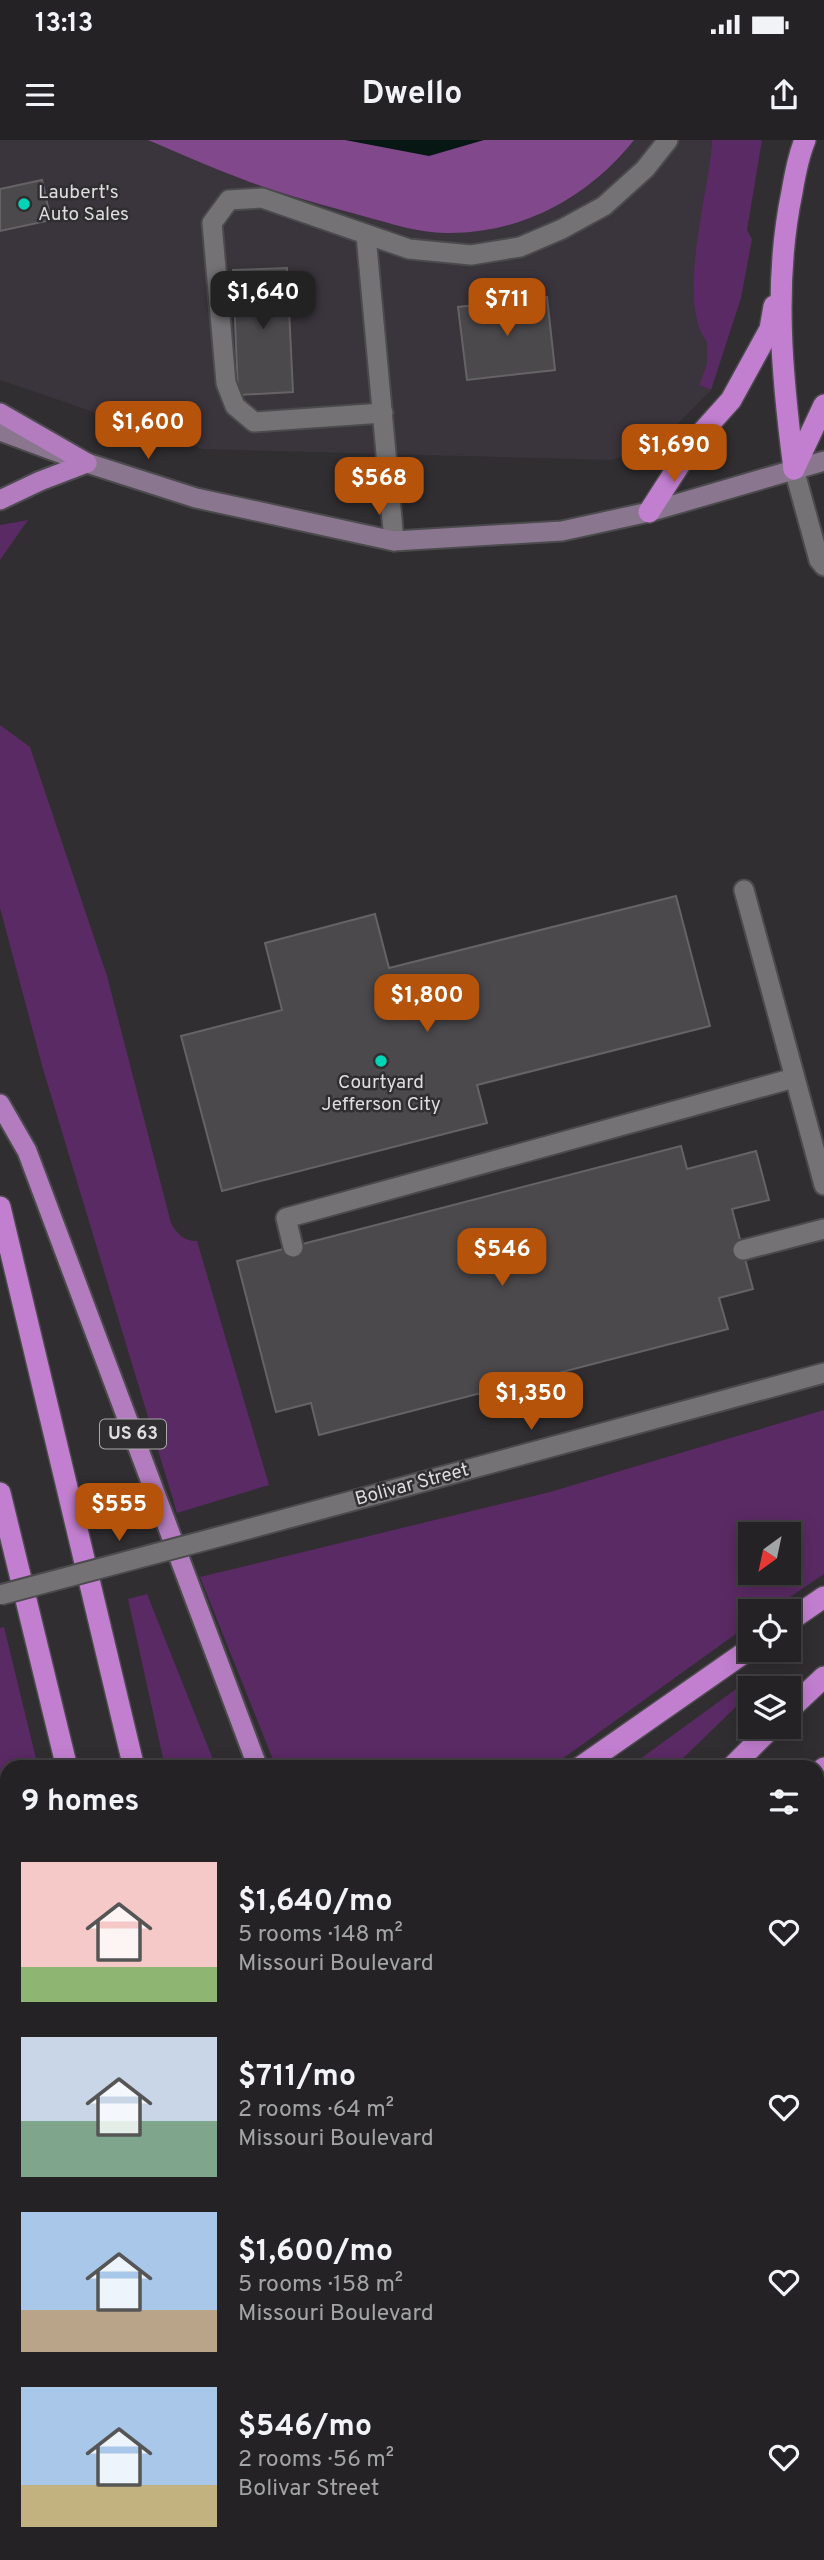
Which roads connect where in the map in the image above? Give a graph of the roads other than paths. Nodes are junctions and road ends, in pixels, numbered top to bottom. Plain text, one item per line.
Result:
1 (668, 140) edge
2 (805, 140) edge
3 (366, 235) junction
4 (780, 280) junction
5 (824, 405) edge
6 (0, 413) edge
7 (383, 413) junction
8 (0, 431) edge
9 (824, 461) edge
10 (87, 463) junction
11 (794, 469) junction
12 (0, 499) edge
13 (649, 512) junction
14 (394, 541) junction
15 (824, 566) edge
16 (744, 890) dead end
17 (794, 1078) junction
18 (0, 1104) edge
19 (824, 1185) edge
20 (0, 1207) edge
21 (824, 1229) edge
22 (293, 1247) dead end
23 (743, 1250) dead end
24 (824, 1373) edge
25 (0, 1493) edge
26 (0, 1595) edge
27 (824, 1597) edge
28 (801, 1613) edge
29 (738, 1657) edge
30 (824, 1678) edge
31 (801, 1699) edge
32 (760, 1739) edge
33 (65, 1760) edge
34 (132, 1760) edge
35 (255, 1760) edge
36 (590, 1760) edge
37 (739, 1760) edge

1 - 3 street
2 - 4 highway
3 - 7 street
3 - 7 street
4 - 11 highway
4 - 13 highway
5 - 11 highway
6 - 10 highway
7 - 14 street
8 - 10 main road
9 - 11 main road
10 - 12 highway
10 - 14 main road
11 - 13 main road
11 - 15 street
13 - 14 main road
16 - 17 street
17 - 19 street
17 - 22 street
18 - 35 highway, US 63
20 - 34 highway
21 - 23 street
24 - 26 street, Bolivar Street, bridge
25 - 33 highway
27 - 28 highway
29 - 36 highway
30 - 31 highway
32 - 37 highway

